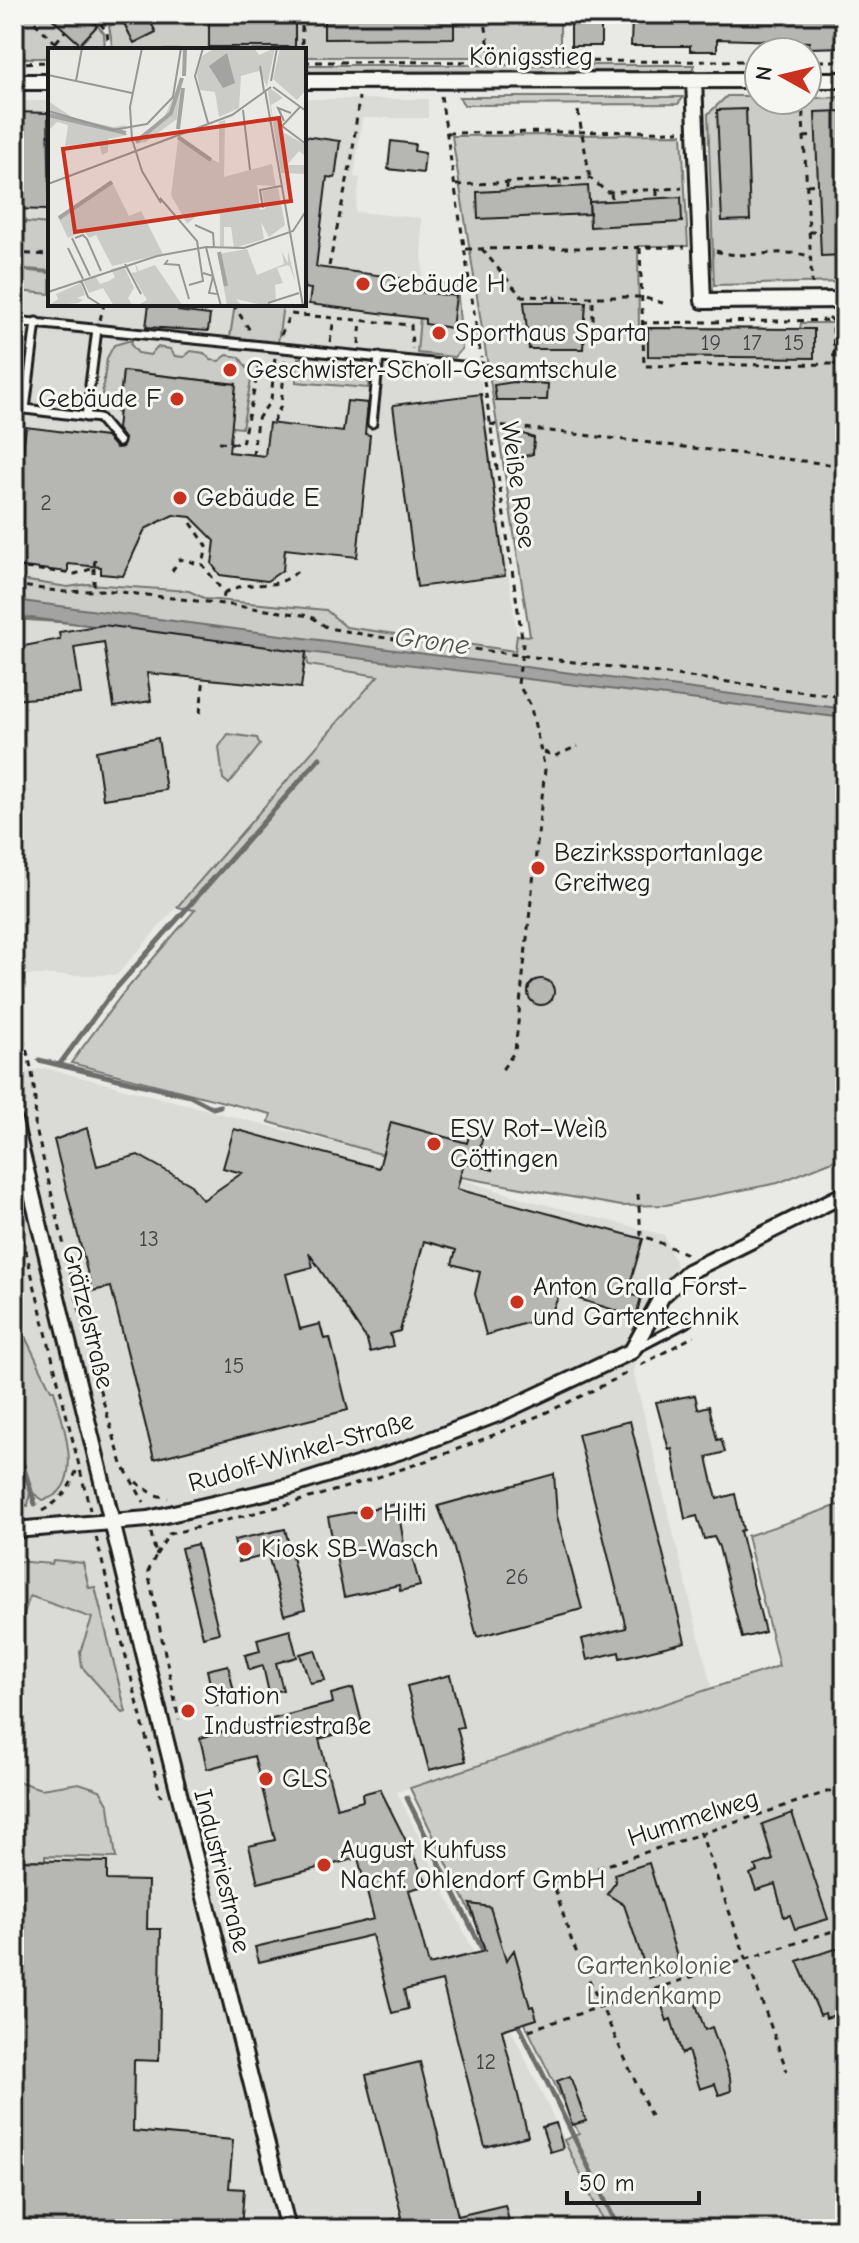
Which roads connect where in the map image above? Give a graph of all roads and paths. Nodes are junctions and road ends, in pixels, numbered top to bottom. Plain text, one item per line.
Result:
1 (26, 14) edge
2 (93, 14) edge
3 (114, 14) edge
4 (302, 14) edge
5 (484, 14) edge
6 (120, 17) dead end
7 (65, 31) dead end
8 (56, 42) junction
9 (61, 48) edge
10 (109, 48) edge
11 (302, 48) edge
12 (490, 61) junction
13 (743, 61) edge
14 (823, 61) edge
15 (845, 61) edge
16 (48, 62) edge
17 (306, 62) edge
18 (14, 63) edge
19 (694, 80) junction
20 (743, 80) edge
21 (823, 80) edge
22 (845, 80) edge
23 (306, 81) edge
24 (360, 81) junction
25 (439, 81) junction
26 (14, 82) edge
27 (48, 82) edge
28 (578, 111) dead end
29 (803, 116) edge
30 (696, 131) junction
31 (582, 132) junction
32 (447, 133) junction
33 (816, 136) dead end
34 (804, 137) junction
35 (590, 178) junction
36 (560, 179) junction
37 (507, 182) junction
38 (818, 184) dead end
39 (455, 185) junction
40 (807, 185) junction
41 (698, 187) junction
42 (560, 188) dead end
43 (507, 190) dead end
44 (657, 190) junction
45 (611, 192) junction
46 (657, 199) dead end
47 (612, 201) dead end
48 (809, 232) junction
49 (820, 232) dead end
50 (700, 247) junction
51 (640, 248) junction
52 (466, 249) junction
53 (482, 249) junction
54 (14, 253) edge
55 (48, 255) edge
56 (810, 256) junction
57 (329, 266) dead end
58 (593, 297) junction
59 (641, 297) junction
60 (813, 300) junction
61 (845, 300) edge
62 (663, 303) dead end
63 (334, 319) junction
64 (361, 320) junction
65 (845, 320) edge
66 (14, 321) edge
67 (790, 321) junction
68 (833, 321) junction
69 (36, 322) junction
70 (709, 322) junction
71 (749, 322) junction
72 (641, 323) junction
73 (97, 329) junction
74 (709, 329) dead end
75 (748, 329) dead end
76 (790, 329) dead end
77 (585, 337) dead end
78 (276, 347) junction
79 (286, 348) junction
80 (328, 352) junction
81 (358, 355) junction
82 (379, 357) junction
83 (412, 361) junction
84 (834, 364) junction
85 (845, 365) edge
86 (482, 368) junction
87 (274, 370) junction
88 (90, 385) dead end
89 (89, 396) dead end
90 (25, 409) junction
91 (86, 417) junction
92 (273, 422) dead end
93 (372, 423) dead end
94 (490, 424) junction
95 (119, 442) dead end
96 (219, 442) dead end
97 (242, 444) junction
98 (241, 453) dead end
99 (253, 455) dead end
100 (845, 466) edge
101 (14, 484) edge
102 (191, 523) dead end
103 (95, 560) dead end
104 (203, 565) junction
105 (14, 567) edge
106 (94, 568) junction
107 (301, 568) dead end
108 (172, 571) dead end
109 (14, 585) edge
110 (94, 589) junction
111 (224, 593) junction
112 (223, 604) junction
113 (522, 660) junction
114 (204, 677) dead end
115 (845, 697) edge
116 (200, 713) dead end
117 (578, 746) dead end
118 (544, 752) junction
119 (14, 1016) edge
120 (499, 1074) dead end
121 (14, 1121) edge
122 (30, 1186) junction
123 (14, 1189) edge
124 (638, 1194) dead end
125 (845, 1194) edge
126 (14, 1203) edge
127 (692, 1269) junction
128 (687, 1322) dead end
129 (632, 1351) junction
130 (78, 1466) junction
131 (133, 1480) junction
132 (172, 1499) dead end
133 (14, 1512) edge
134 (148, 1519) junction
135 (114, 1524) junction
136 (94, 1526) junction
137 (14, 1530) edge
138 (114, 1612) dead end
139 (180, 1729) dead end
140 (845, 1786) edge
141 (701, 1832) junction
142 (845, 1927) edge
143 (744, 1960) junction
144 (601, 2006) junction
145 (529, 2030) dead end
146 (787, 2071) dead end
147 (651, 2116) dead end
148 (845, 2199) edge
149 (288, 2229) edge
150 (811, 2229) edge

1 - 8 path
2 - 10 path
3 - 6 path
4 - 11 path
5 - 12 path
7 - 8 path
8 - 9 path
12 - 13 path
12 - 17 path
14 - 15 path
16 - 18 path
19 - 20 street, Königsstieg
19 - 25 street, Königsstieg
19 - 30 street
21 - 22 street
23 - 24 street, Königsstieg
24 - 25 street, Königsstieg
24 - 57 path
25 - 32 path, Weiße Rose
26 - 27 street
28 - 31 path
29 - 34 path
30 - 31 path
30 - 41 street
31 - 32 path
31 - 35 path
32 - 39 path, Weiße Rose
33 - 34 path
34 - 40 path
35 - 36 path
35 - 45 path
36 - 37 path
36 - 42 path
37 - 39 path
37 - 43 path
38 - 40 path
39 - 52 path, Weiße Rose
40 - 48 path
41 - 44 path
41 - 50 street
44 - 45 path
44 - 46 path
45 - 47 path
48 - 49 path
48 - 56 path
50 - 51 path
50 - 56 path
50 - 60 street
51 - 53 path
51 - 59 path
52 - 53 path
52 - 86 path, Weiße Rose
53 - 58 path
54 - 55 path
56 - 60 path
58 - 59 path
58 - 77 path
59 - 62 path
59 - 72 path
60 - 61 street
60 - 68 path
63 - 64 path
63 - 78 path
63 - 80 path
64 - 81 path
64 - 83 path
65 - 68 path
66 - 69 lane
67 - 68 path
67 - 71 path
67 - 76 path
68 - 84 path
69 - 73 lane
69 - 90 lane
70 - 71 path
70 - 72 path
70 - 74 path
71 - 75 path
72 - 84 path
73 - 78 lane
73 - 88 lane
78 - 79 lane
78 - 87 path
79 - 80 lane
79 - 92 path
80 - 81 lane
81 - 82 lane
82 - 83 lane
82 - 93 lane
83 - 86 lane
84 - 85 path
86 - 94 path, Weiße Rose
87 - 97 path
87 - 99 path
89 - 91 lane
90 - 91 lane
90 - 101 path
91 - 95 lane
94 - 100 path
94 - 113 path, Weiße Rose
96 - 97 path
97 - 98 path
102 - 104 path
103 - 106 path
104 - 108 path
104 - 111 path
105 - 106 path
106 - 110 path
107 - 111 path
109 - 110 path
110 - 112 path
111 - 112 path
112 - 113 path
113 - 115 path
113 - 118 path, Weiße Rose
114 - 116 path
117 - 118 path
118 - 120 path
119 - 131 path
121 - 122 street, Grätzelstraße
122 - 123 lane
122 - 135 street, Grätzelstraße
124 - 127 path
125 - 127 street
126 - 130 path
127 - 129 street
128 - 129 lane, Rudolf-Winkel-Straße
129 - 134 street, Rudolf-Winkel-Straße
130 - 133 path
130 - 136 path
131 - 132 path
131 - 134 path
134 - 135 street, Rudolf-Winkel-Straße
134 - 139 path
135 - 136 street, Rudolf-Winkel-Straße
135 - 149 street, Industriestraße
136 - 137 street, Rudolf-Winkel-Straße
136 - 138 path
140 - 141 path, Hummelweg
141 - 143 path
141 - 144 path, Hummelweg
142 - 143 path
143 - 144 path
143 - 146 path
144 - 145 path
144 - 147 path
148 - 150 path

